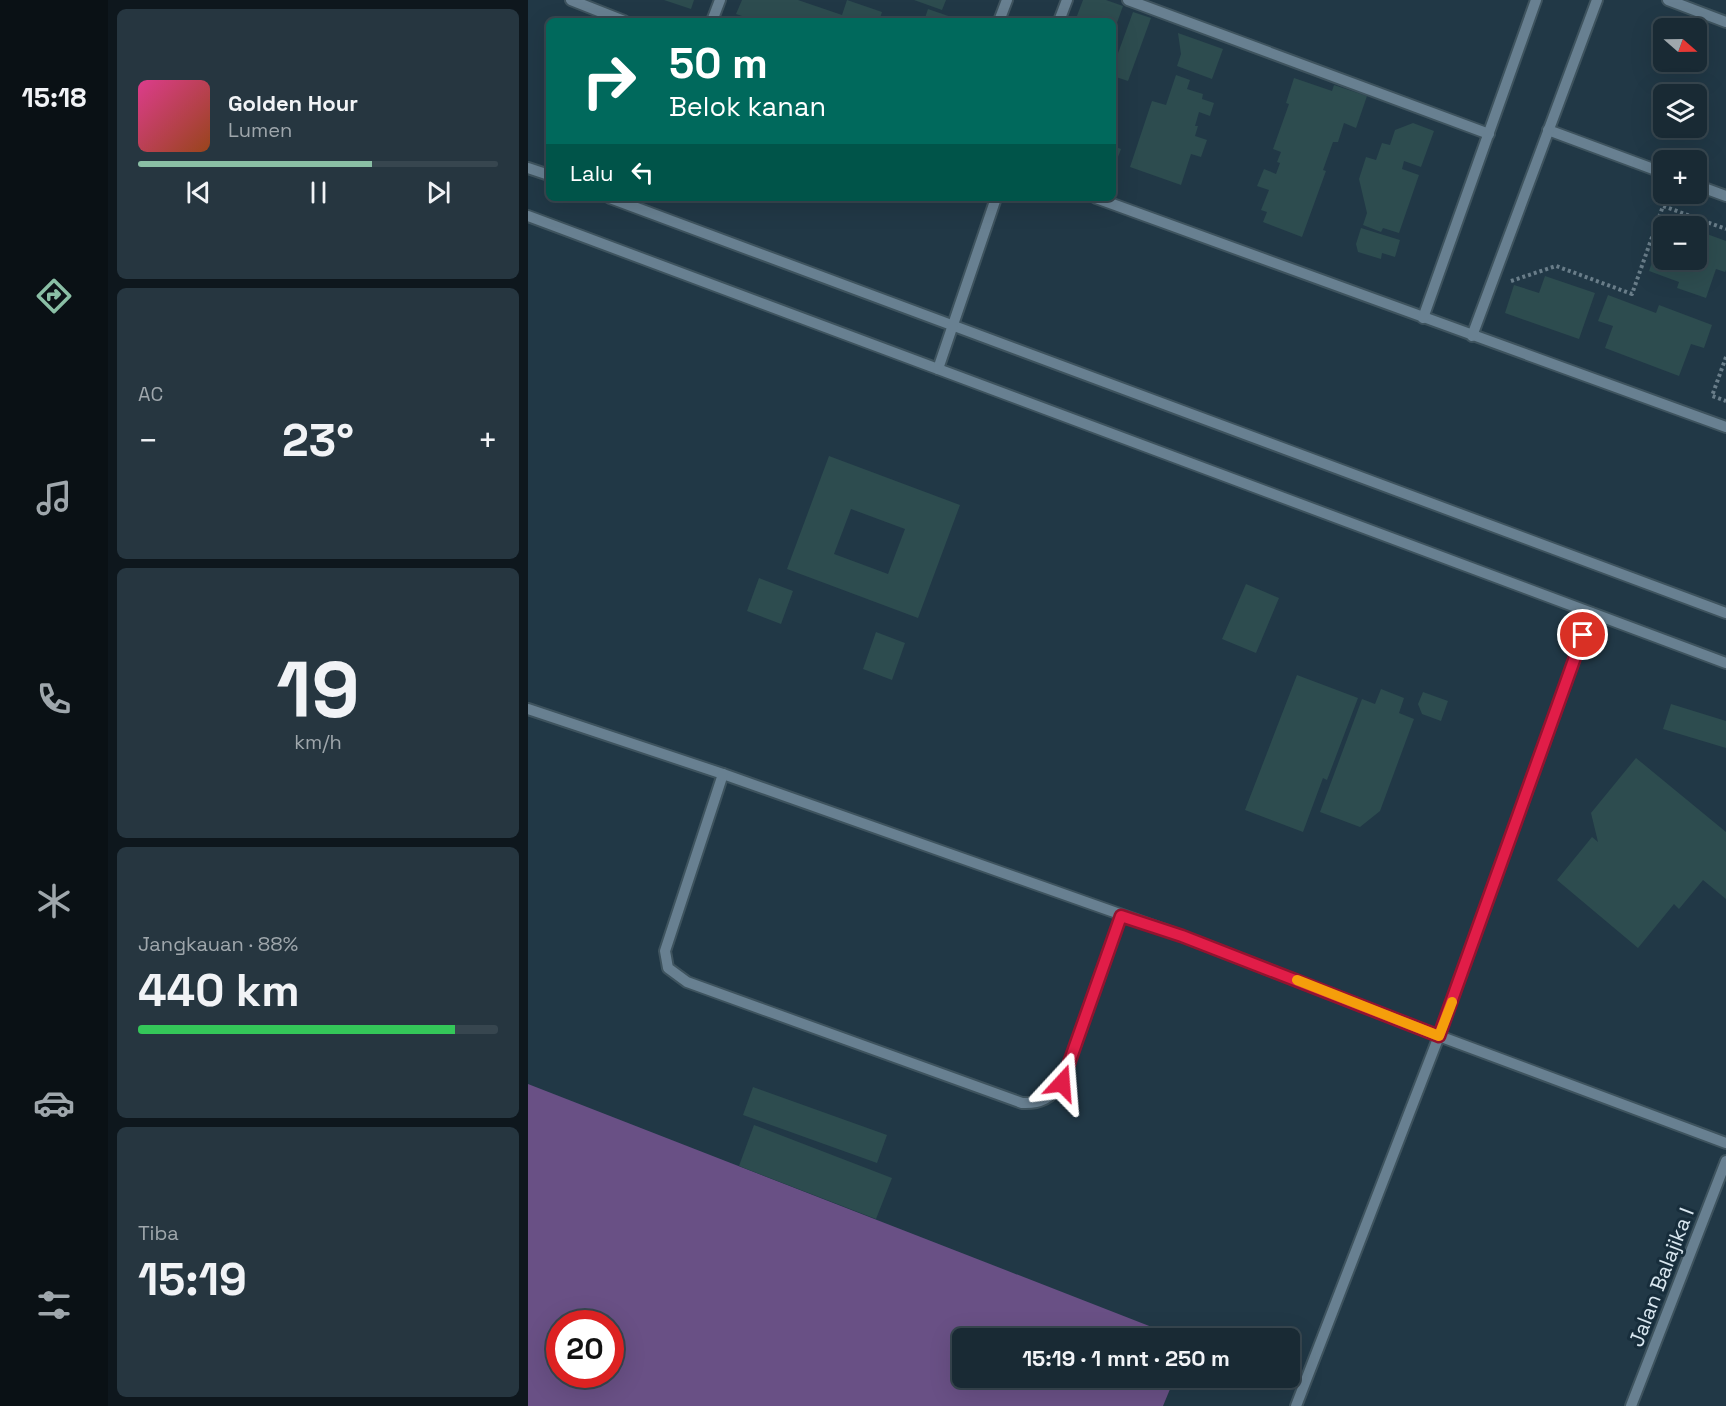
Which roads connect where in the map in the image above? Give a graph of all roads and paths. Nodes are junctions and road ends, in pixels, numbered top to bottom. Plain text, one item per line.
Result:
1 (571, 0) edge
2 (720, 0) edge
3 (1006, 0) edge
4 (1067, 0) edge
5 (1128, 0) edge
6 (1536, 0) edge
7 (1597, 0) edge
8 (1668, 0) edge
9 (616, 18) edge
10 (713, 18) edge
11 (1000, 18) edge
12 (1060, 18) edge
13 (1726, 22) edge
14 (1548, 130) junction
15 (1489, 134) junction
16 (528, 168) edge
17 (1653, 169) edge
18 (546, 175) edge
19 (1707, 189) edge
20 (1726, 196) edge
21 (618, 201) edge
22 (995, 201) edge
23 (1104, 201) edge
24 (528, 216) edge
25 (1726, 229) edge
26 (1508, 282) dead end
27 (1424, 318) junction
28 (953, 326) junction
29 (1472, 336) junction
30 (1726, 357) edge
31 (938, 369) junction
32 (1726, 401) edge
33 (1726, 427) edge
34 (1591, 613) junction
35 (1726, 613) edge
36 (1726, 663) edge
37 (528, 709) edge
38 (723, 774) junction
39 (1121, 916) junction
40 (1439, 1036) junction
41 (1726, 1143) edge
42 (1726, 1161) edge
43 (1296, 1406) edge
44 (1631, 1406) edge

1 - 9 lane
2 - 10 lane
3 - 11 lane
4 - 12 lane
5 - 15 lane
6 - 15 lane
7 - 14 lane
8 - 13 lane
14 - 17 lane
14 - 29 lane
15 - 27 lane
16 - 18 lane
19 - 20 lane
21 - 28 lane
22 - 28 lane
23 - 27 lane
24 - 31 lane
25 - 26 path
27 - 29 lane
28 - 31 lane
28 - 35 lane
29 - 33 lane
30 - 32 path
31 - 34 lane
34 - 36 lane
34 - 40 lane
37 - 38 lane
38 - 39 lane
38 - 39 lane
39 - 40 lane
40 - 41 lane
40 - 43 lane
42 - 44 lane, Jalan Balajika I

